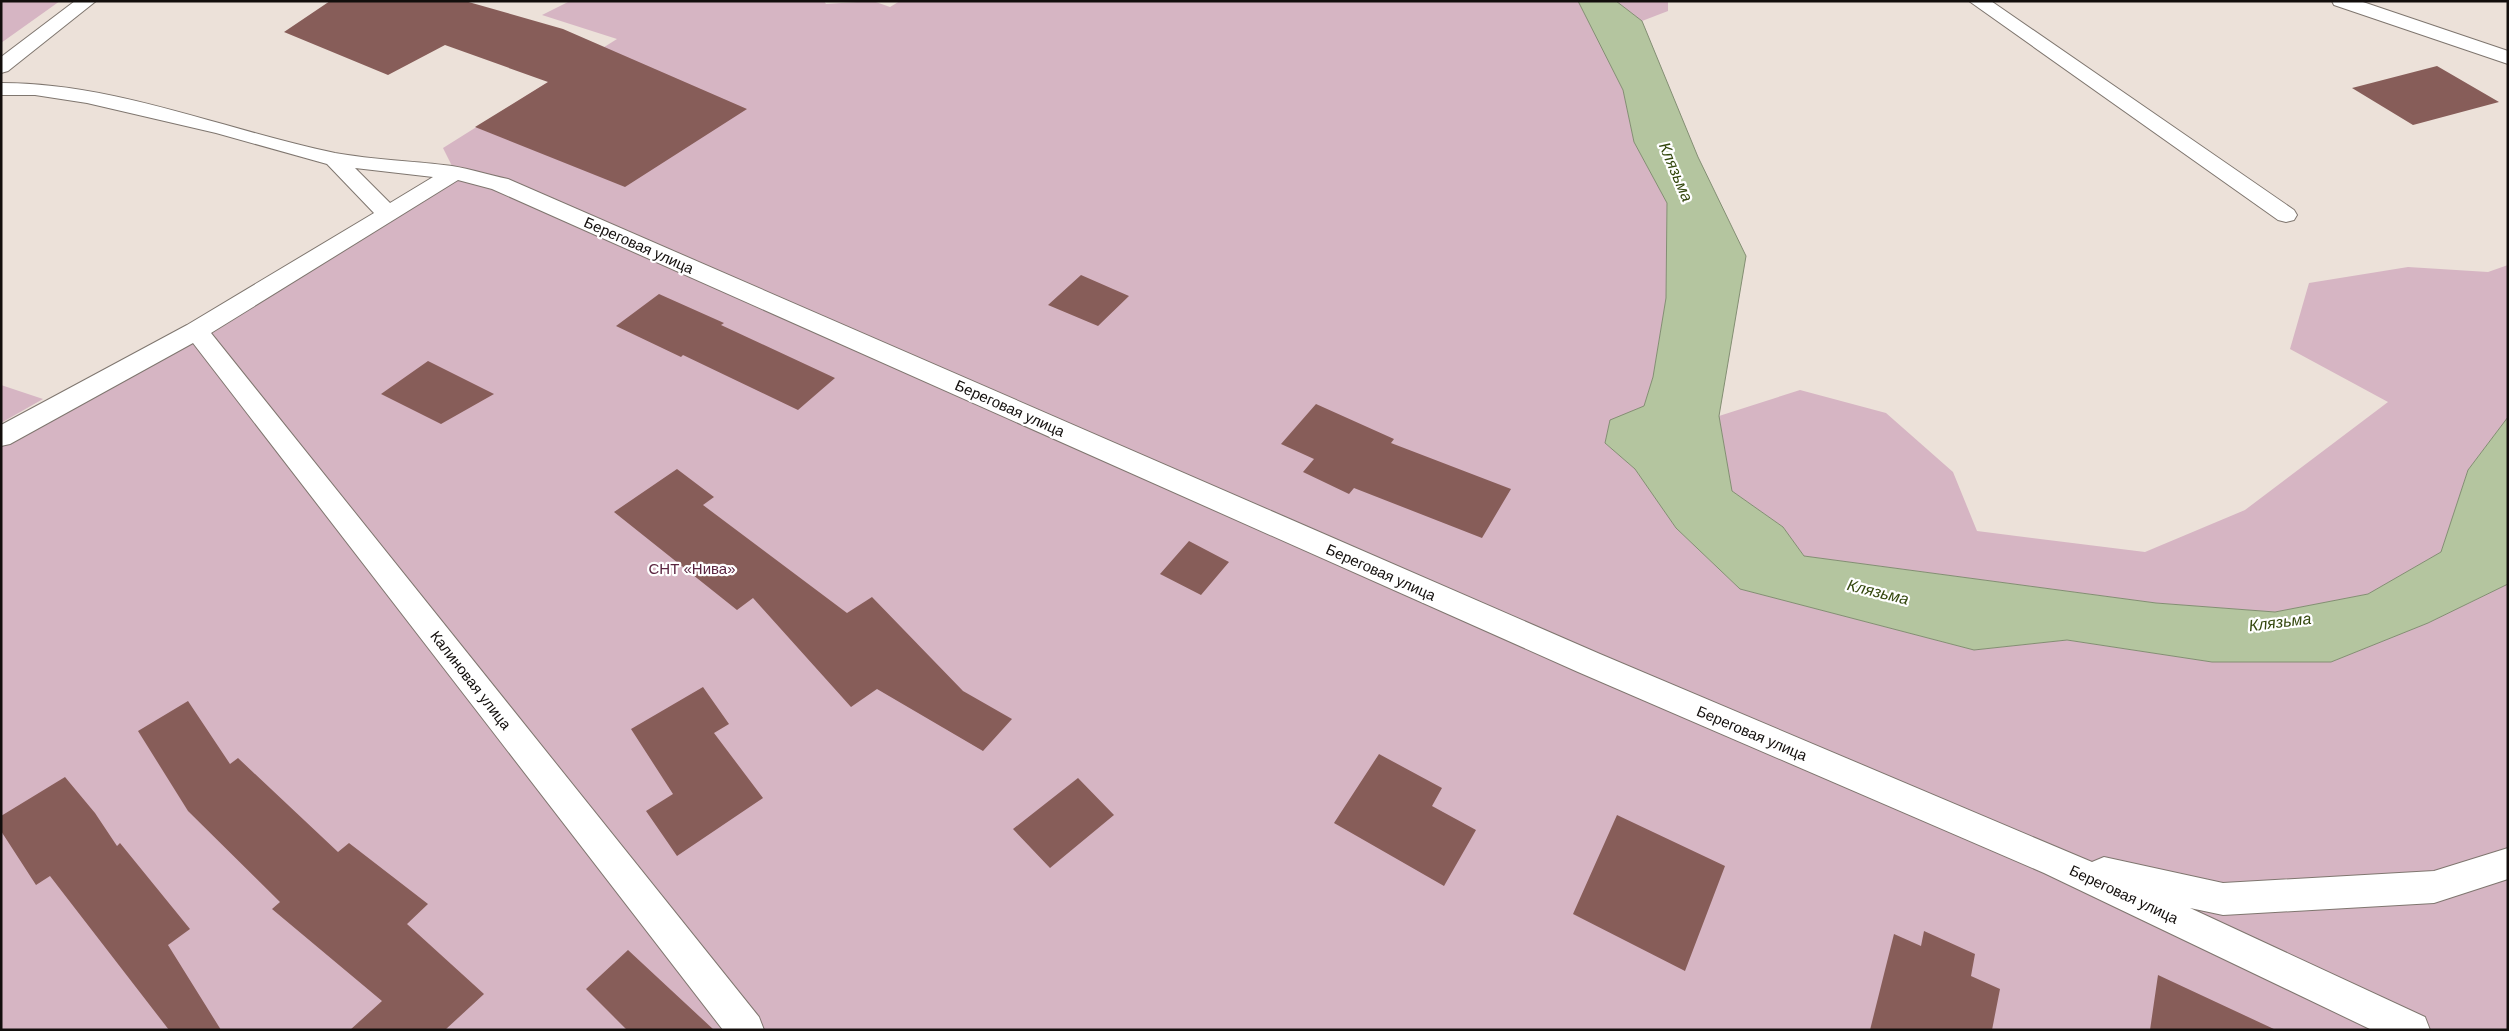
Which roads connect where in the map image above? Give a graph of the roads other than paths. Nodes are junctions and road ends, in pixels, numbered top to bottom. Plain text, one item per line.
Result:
1 (86, 1) edge
2 (1978, 1) edge
3 (2341, 1) edge
4 (2508, 58) edge
5 (1, 67) edge
6 (1, 89) edge
7 (335, 159) junction
8 (455, 172) junction
9 (387, 213) junction
10 (2286, 215) dead end
11 (196, 331) junction
12 (1, 437) edge
13 (2056, 862) junction
14 (2508, 863) edge
15 (746, 1030) edge
16 (2412, 1030) edge

1 - 5 street
2 - 10 street
3 - 4 street
6 - 7 street, Береговая улица
7 - 8 street, Береговая улица
7 - 9 street
8 - 9 street
8 - 13 street, Береговая улица
9 - 11 street
11 - 12 street
11 - 15 street, Калиновая улица
13 - 14 street
13 - 16 street, Береговая улица

